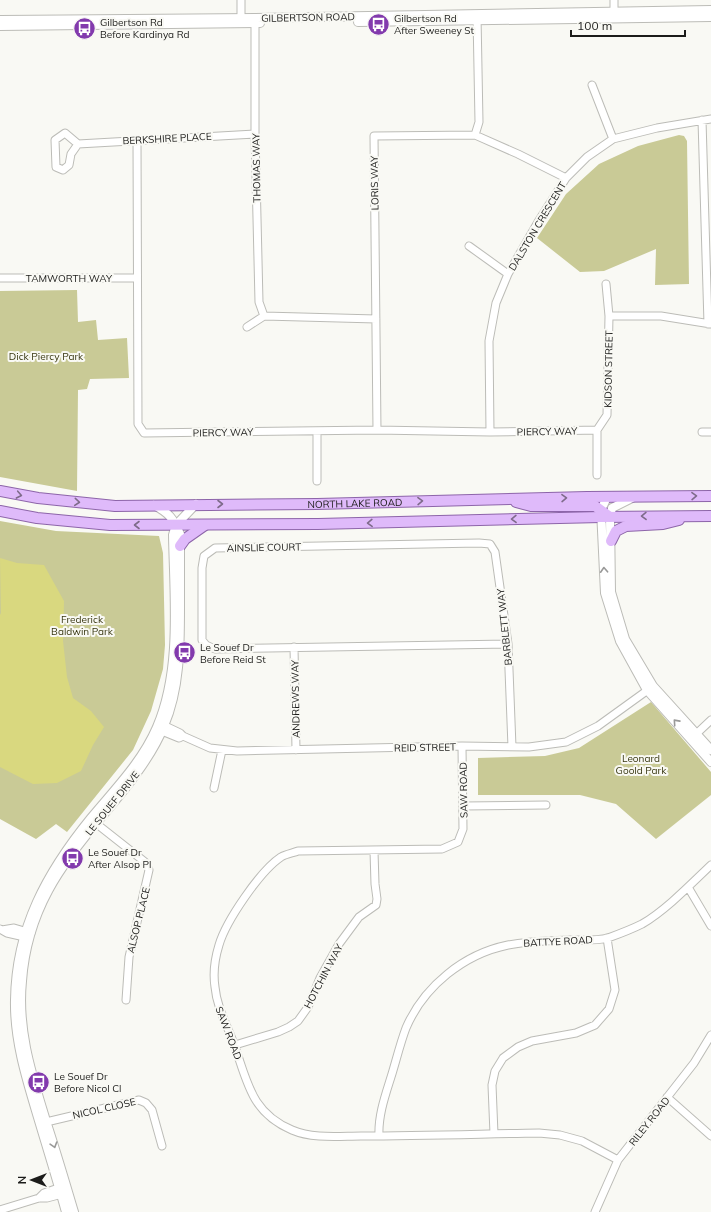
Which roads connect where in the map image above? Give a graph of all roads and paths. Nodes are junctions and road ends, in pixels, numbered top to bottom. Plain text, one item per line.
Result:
1 (241, 0) edge
2 (614, 0) edge
3 (711, 10) edge
4 (614, 15) junction
5 (478, 17) junction
6 (711, 17) edge
7 (0, 20) edge
8 (241, 21) junction
9 (255, 21) junction
10 (0, 26) edge
11 (592, 85) dead end
12 (711, 119) edge
13 (702, 120) junction
14 (255, 134) junction
15 (475, 135) junction
16 (613, 139) junction
17 (137, 140) junction
18 (78, 144) junction
19 (566, 178) junction
20 (469, 246) dead end
21 (508, 274) junction
22 (0, 278) edge
23 (137, 278) junction
24 (606, 284) dead end
25 (264, 316) junction
26 (609, 316) junction
27 (376, 319) junction
28 (710, 324) edge
29 (247, 327) dead end
30 (377, 430) junction
31 (597, 430) junction
32 (316, 431) junction
33 (490, 432) junction
34 (702, 432) dead end
35 (711, 432) edge
36 (597, 475) dead end
37 (317, 481) dead end
38 (0, 491) edge
39 (711, 496) edge
40 (608, 497) junction
41 (635, 497) junction
42 (507, 499) junction
43 (196, 504) junction
44 (153, 505) junction
45 (0, 511) edge
46 (604, 515) junction
47 (694, 516) junction
48 (711, 516) edge
49 (176, 525) junction
50 (205, 525) junction
51 (611, 540) junction
52 (479, 543) joint
53 (180, 546) junction
54 (508, 644) junction
55 (294, 647) junction
56 (650, 688) junction
57 (711, 720) edge
58 (161, 727) junction
59 (694, 736) junction
60 (462, 746) junction
61 (512, 747) junction
62 (222, 750) junction
63 (296, 750) junction
64 (711, 750) edge
65 (711, 762) edge
66 (214, 788) dead end
67 (546, 805) dead end
68 (464, 806) junction
69 (93, 821) junction
70 (374, 851) junction
71 (711, 864) edge
72 (688, 887) junction
73 (711, 926) edge
74 (1, 929) edge
75 (27, 935) junction
76 (607, 938) junction
77 (126, 1000) dead end
78 (711, 1035) edge
79 (235, 1045) junction
80 (667, 1097) junction
81 (43, 1123) junction
82 (494, 1134) junction
83 (379, 1136) junction
84 (711, 1136) edge
85 (162, 1146) dead end
86 (618, 1160) junction
87 (64, 1190) junction
88 (0, 1210) edge
89 (66, 1212) edge
90 (74, 1212) edge
91 (595, 1212) edge

1 - 8 street
2 - 4 street
3 - 4 street, GILBERTSON ROAD
4 - 5 street, GILBERTSON ROAD
4 - 6 street, GILBERTSON ROAD
5 - 9 street, GILBERTSON ROAD
5 - 15 street
7 - 8 street, GILBERTSON ROAD
8 - 9 street, GILBERTSON ROAD
8 - 10 street, GILBERTSON ROAD
9 - 14 street, THOMAS WAY
11 - 16 street
12 - 13 street, DALSTON CRESCENT
13 - 16 street, DALSTON CRESCENT
13 - 28 street
14 - 17 street, BERKSHIRE PLACE
14 - 25 street, THOMAS WAY
15 - 19 street, LORIS WAY
15 - 27 street, LORIS WAY
16 - 19 street, DALSTON CRESCENT
17 - 18 street, BERKSHIRE PLACE
17 - 23 street, PIERCY WAY
18 - 18 street
19 - 21 street, DALSTON CRESCENT
20 - 21 street
21 - 33 street, DALSTON CRESCENT
22 - 23 street, TAMWORTH WAY
23 - 32 street, PIERCY WAY
24 - 26 street, KIDSON STREET
25 - 27 street
25 - 29 street
26 - 28 street
26 - 31 street, KIDSON STREET
27 - 30 street, LORIS WAY
30 - 32 street, PIERCY WAY
30 - 33 street, PIERCY WAY
31 - 33 street, PIERCY WAY
31 - 36 street
32 - 37 street
34 - 35 street
38 -> 44 main road, NORTH LAKE ROAD
41 -> 39 main road, NORTH LAKE ROAD
40 - 41 main road, NORTH LAKE ROAD
42 -> 40 main road, NORTH LAKE ROAD
40 - 46 street
41 - 46 street
43 -> 42 main road, NORTH LAKE ROAD
42 - 46 main road
43 - 44 main road, NORTH LAKE ROAD
43 - 49 street
44 - 49 street
49 -> 45 main road, NORTH LAKE ROAD
47 -> 46 main road, NORTH LAKE ROAD
46 -> 50 main road, NORTH LAKE ROAD
46 - 51 street
56 -> 46 street
47 - 48 main road, NORTH LAKE ROAD
47 - 51 main road
49 - 50 main road, NORTH LAKE ROAD
49 - 53 street, LE SOUEF DRIVE
49 - 58 street, LE SOUEF DRIVE
50 - 53 main road
51 - 56 street
52 - 54 street, BARBLETT WAY
52 - 55 street, AINSLIE COURT
53 - 58 street, LE SOUEF DRIVE
54 - 55 street, AINSLIE COURT
54 - 61 street, BARBLETT WAY
55 - 63 street, ANDREWS WAY
56 - 59 street
56 - 61 street, REID STREET
57 - 59 street
58 - 62 street, REID STREET
58 - 69 street, LE SOUEF DRIVE
59 - 64 street
59 - 65 street
60 - 61 street, REID STREET
60 - 63 street, REID STREET
60 - 68 street, SAW ROAD
62 - 63 street, REID STREET
62 - 66 street
67 - 68 street
68 - 70 street, SAW ROAD
69 - 75 street, LE SOUEF DRIVE
69 - 77 street, ALSOP PLACE
70 - 79 street, HOTCHIN WAY
70 - 79 street, SAW ROAD
71 - 72 street, BATTYE ROAD
72 - 73 street
72 - 76 street, BATTYE ROAD
74 - 75 street
75 - 81 street, LE SOUEF DRIVE
76 - 82 street
76 - 83 street, BATTYE ROAD
78 - 80 street, RILEY ROAD
79 - 83 street, SAW ROAD
80 - 84 street
80 - 86 street, RILEY ROAD
81 - 85 street, NICOL CLOSE
81 - 87 street, LE SOUEF DRIVE
82 - 83 street, SAW ROAD
82 - 86 street, SAW ROAD
86 - 91 street, RILEY ROAD
87 - 88 street
87 - 89 street, LE SOUEF DRIVE
87 - 90 street, LE SOUEF DRIVE

